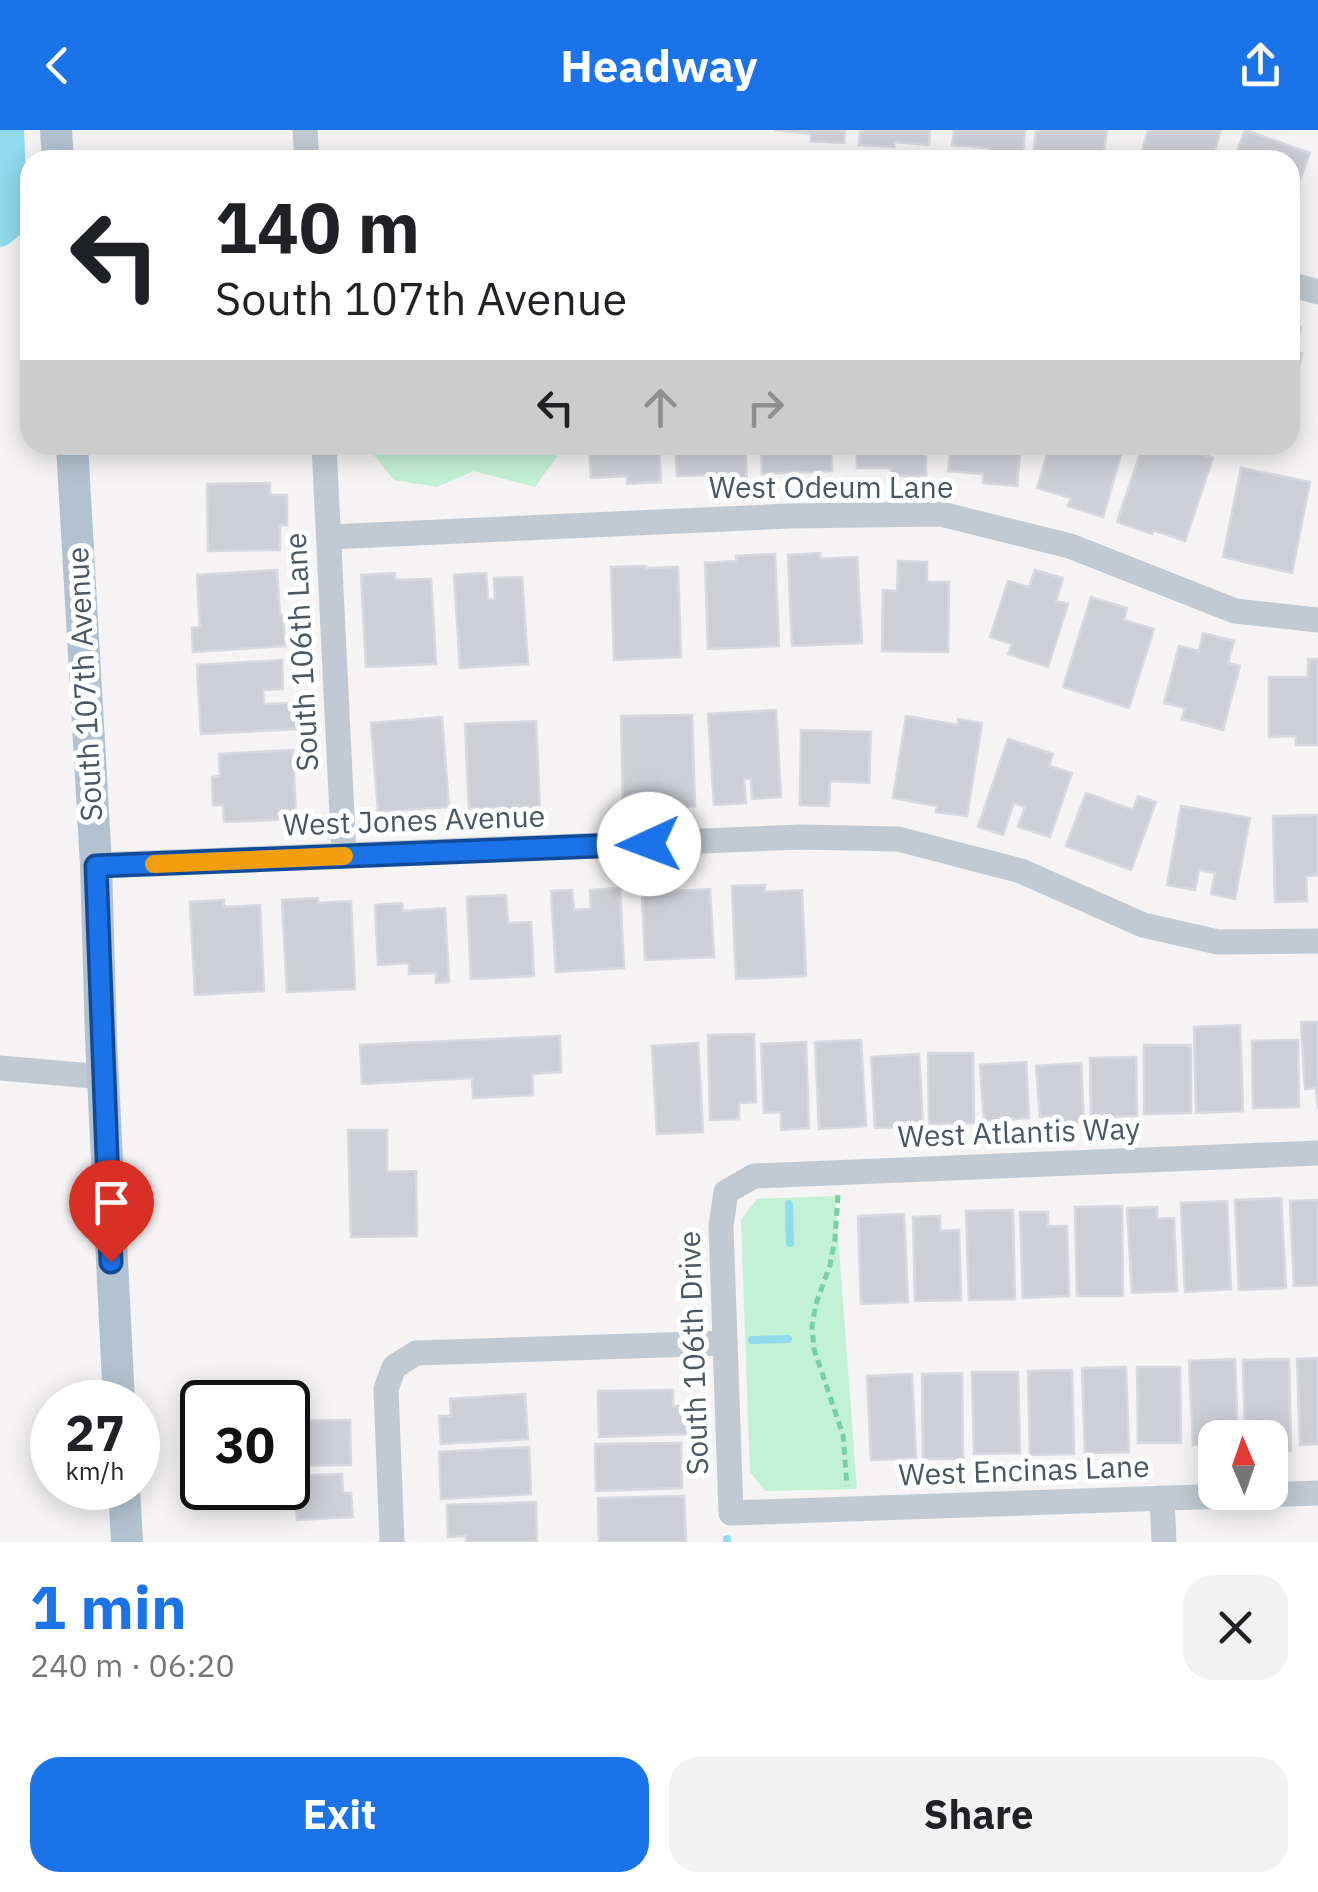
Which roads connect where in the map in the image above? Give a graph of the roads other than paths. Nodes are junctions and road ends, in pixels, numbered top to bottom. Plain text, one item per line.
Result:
1 (73, 455) edge
2 (325, 455) edge
3 (329, 537) junction
4 (1318, 620) edge
5 (344, 856) junction
6 (96, 866) junction
7 (1318, 941) edge
8 (0, 1068) edge
9 (104, 1077) junction
10 (1318, 1153) edge
11 (726, 1192) joint
12 (724, 1343) junction
13 (118, 1380) edge
14 (1318, 1492) edge
15 (1162, 1498) junction
16 (125, 1510) edge
17 (731, 1513) joint
18 (126, 1542) edge
19 (392, 1542) edge
20 (1164, 1542) edge

1 - 6 main road, South 107th Avenue
2 - 3 street, South 106th Lane
3 - 4 street, West Odeum Lane
3 - 5 street, South 106th Lane
5 - 6 street, West Jones Avenue
5 - 7 street, West Jones Avenue
6 - 9 main road, South 107th Avenue
8 - 9 street
9 - 13 main road, South 107th Avenue
10 - 11 street, West Atlantis Way
11 - 12 street, South 106th Drive
12 - 17 street, South 106th Drive
12 - 19 street
14 - 15 street, West Encinas Lane
15 - 17 street, West Encinas Lane
15 - 20 street
16 - 18 main road

